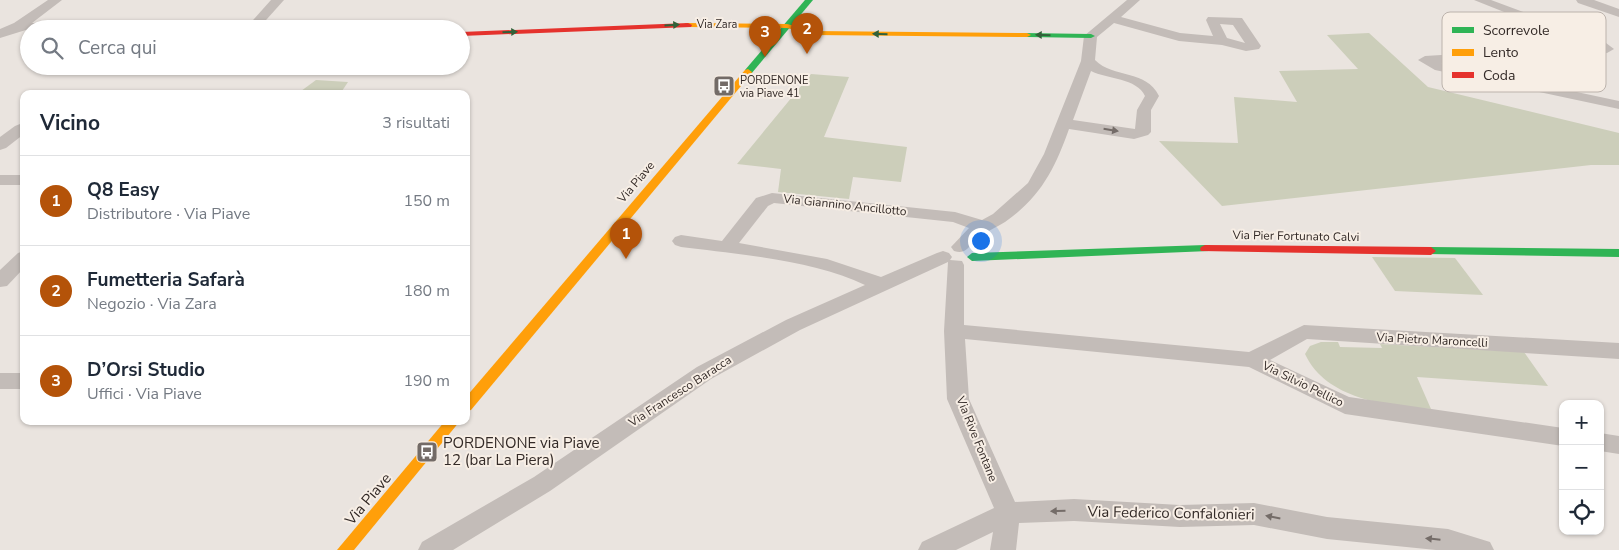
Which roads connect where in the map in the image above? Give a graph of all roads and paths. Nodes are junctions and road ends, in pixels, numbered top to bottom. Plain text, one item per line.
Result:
1 (56, 0) edge
2 (278, 0) edge
3 (809, 0) edge
4 (1134, 0) edge
5 (1480, 0) edge
6 (1582, 0) edge
7 (1511, 12) edge
8 (1619, 13) edge
9 (1113, 19) junction
10 (27, 20) edge
11 (259, 20) edge
12 (18, 26) edge
13 (787, 26) junction
14 (0, 34) edge
15 (470, 34) edge
16 (1091, 36) junction
17 (1222, 41) dead end
18 (1442, 59) edge
19 (1088, 61) junction
20 (1442, 67) edge
21 (1558, 92) edge
22 (1619, 105) edge
23 (1063, 123) junction
24 (0, 128) edge
25 (20, 129) edge
26 (20, 130) edge
27 (0, 144) edge
28 (0, 180) edge
29 (20, 180) edge
30 (984, 227) junction
31 (681, 240) dead end
32 (728, 247) junction
33 (1619, 253) edge
34 (958, 256) junction
35 (20, 261) edge
36 (0, 281) edge
37 (881, 285) junction
38 (954, 331) junction
39 (1619, 351) edge
40 (1252, 360) junction
41 (20, 380) edge
42 (470, 380) edge
43 (488, 380) junction
44 (0, 381) edge
45 (470, 401) edge
46 (450, 425) edge
47 (1559, 436) edge
48 (1604, 443) edge
49 (1619, 445) edge
50 (1008, 513) junction
51 (345, 550) edge
52 (431, 550) edge
53 (931, 550) edge
54 (1003, 550) edge
55 (1481, 550) edge

1 - 10 street
2 - 11 street
3 - 13 street, Via Piave
4 - 9 street
5 - 7 street
6 - 8 street
9 - 16 street
9 - 17 street
12 - 14 street
15 -> 13 street, Via Zara
16 -> 13 street, Via Zara
13 - 43 street, Via Piave
16 - 19 street, Via Francesco Baracca
18 - 20 street
19 - 23 street, Via Francesco Baracca
23 -> 19 street
21 - 22 street
23 - 30 street, Via Francesco Baracca
24 - 25 street
26 - 27 street
28 - 29 street
30 - 32 street, Via Giannino Ancillotto
30 - 34 street, Via Francesco Baracca
31 - 32 street
32 - 37 street
33 - 34 street, Via Pier Fortunato Calvi
34 - 37 street, Via Francesco Baracca
34 - 38 street, Via Rive Fontane
35 - 36 street
37 - 52 street, Via Francesco Baracca
38 - 40 street, Via Silvio Pellico
38 - 50 street, Via Rive Fontane
39 - 40 street, Via Pietro Maroncelli
40 - 47 street, Via Silvio Pellico
41 - 44 street
42 - 43 street
43 - 45 street, Via Piave
46 - 51 street, Via Piave
48 - 49 street
50 - 53 street
50 - 54 street
55 -> 50 street, Via Federico Confalonieri

